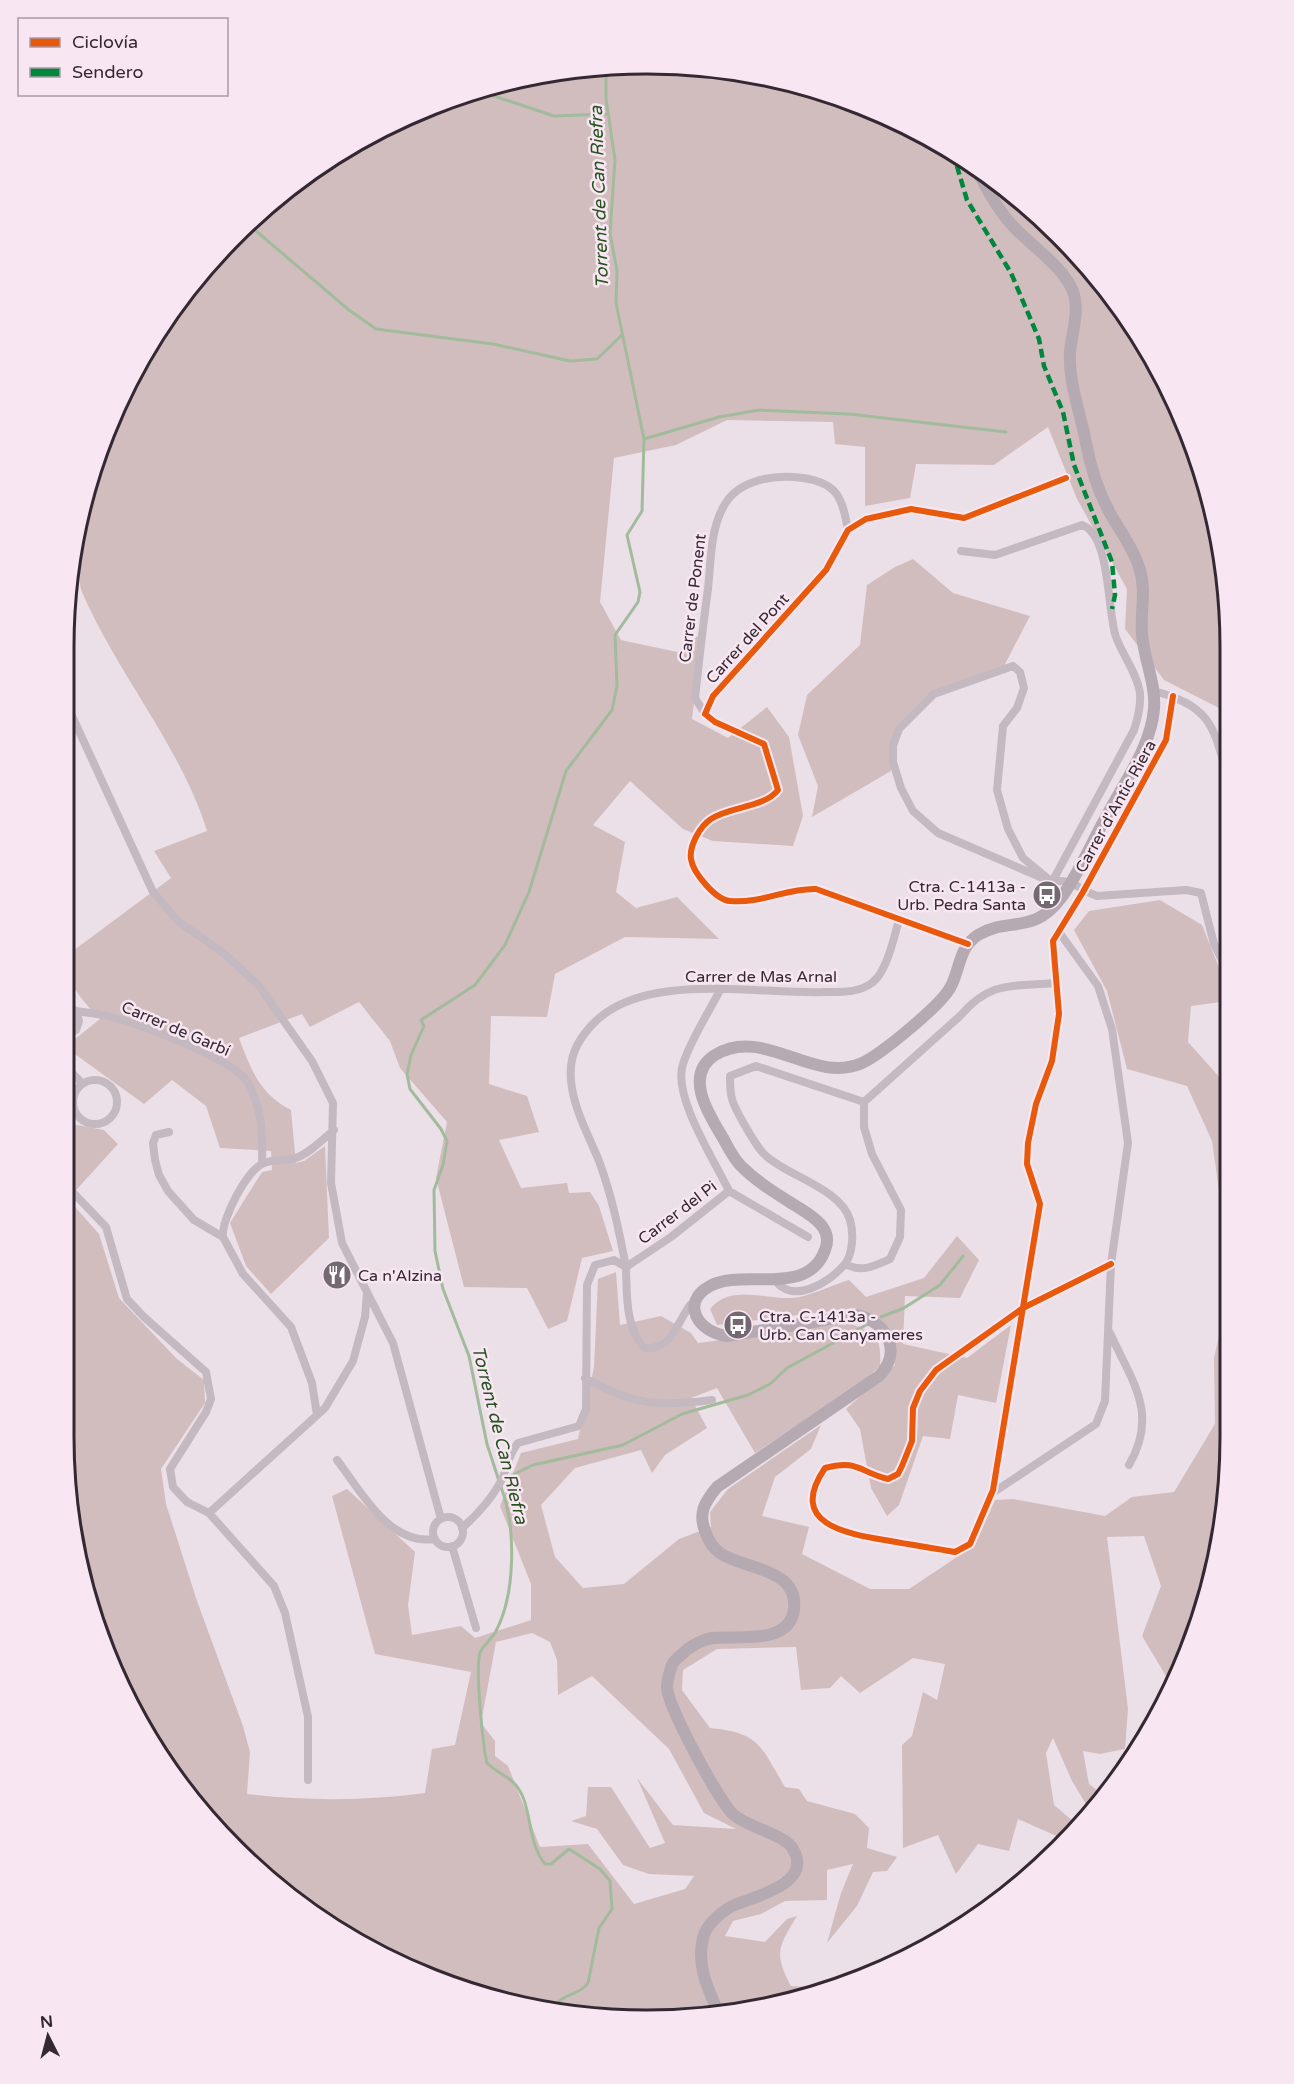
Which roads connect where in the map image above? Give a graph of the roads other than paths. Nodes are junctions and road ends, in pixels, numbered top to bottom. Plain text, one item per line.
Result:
1 (985, 184) edge
2 (1066, 478) dead end
3 (848, 530) junction
4 (962, 551) dead end
5 (1154, 691) junction
6 (1173, 696) junction
7 (705, 714) junction
8 (74, 720) edge
9 (1220, 750) edge
10 (1052, 882) junction
11 (1072, 882) junction
12 (1083, 892) junction
13 (1058, 902) junction
14 (1073, 909) junction
15 (899, 920) junction
16 (1059, 932) junction
17 (968, 944) junction
18 (1220, 956) edge
19 (1056, 983) junction
20 (720, 990) junction
21 (76, 1011) joint
22 (74, 1031) edge
23 (74, 1075) edge
24 (82, 1083) junction
25 (74, 1095) edge
26 (74, 1102) edge
27 (864, 1102) junction
28 (334, 1130) junction
29 (168, 1132) dead end
30 (262, 1163) junction
31 (729, 1191) junction
32 (74, 1193) edge
33 (223, 1237) junction
34 (808, 1237) dead end
35 (845, 1264) junction
36 (1111, 1264) junction
37 (626, 1267) junction
38 (775, 1280) junction
39 (367, 1293) junction
40 (696, 1301) junction
41 (1023, 1308) junction
42 (699, 1322) junction
43 (678, 1323) junction
44 (1108, 1330) junction
45 (585, 1378) junction
46 (711, 1400) dead end
47 (317, 1415) junction
48 (337, 1460) dead end
49 (1129, 1465) dead end
50 (991, 1494) junction
51 (209, 1514) junction
52 (441, 1519) junction
53 (462, 1528) junction
54 (435, 1539) junction
55 (452, 1546) junction
56 (476, 1628) dead end
57 (309, 1780) dead end
58 (715, 2007) edge

1 - 5 main road
2 - 3 street
3 - 7 street, Carrer del Pont
3 - 7 street, Carrer de Ponent
4 - 10 street
5 - 6 street
5 - 11 main road
6 - 9 street
6 - 12 street, Carrer d'Antic Riera
7 - 15 street
8 - 28 street
10 - 10 street
10 - 11 street
10 - 13 street
11 - 12 street
11 - 13 main road
12 - 14 street, Carrer d'Antic Riera
12 - 18 street
13 - 14 street
13 - 17 main road
14 - 16 street, Carrer d'Antic Riera
15 - 17 street
15 - 20 street, Carrer de Mas Arnal
16 - 19 street
16 - 36 street
17 - 38 main road
19 - 27 street
19 - 41 street
20 - 31 street
20 - 37 street, Carrer de Mas Arnal
21 - 22 street
21 - 30 street, Carrer de Garbí
23 - 24 street
24 - 25 street
24 - 26 street
27 - 35 street
27 - 35 street
28 - 30 street
28 - 39 street
29 - 33 street
30 - 33 street
31 - 34 street, Carrer del Pi
31 - 37 street, Carrer del Pi
32 - 51 street
33 - 47 street
35 - 38 street
36 - 41 street
36 - 44 street
37 - 43 street, Carrer de Mas Arnal
37 - 45 street
38 - 40 main road
39 - 47 street
39 - 52 street
40 - 42 main road
40 - 43 street
41 - 50 street
41 - 50 street
42 - 43 street
42 - 58 main road
44 - 49 street
44 - 50 street
45 - 46 street
45 - 53 street
47 - 51 street
48 - 54 street
51 - 57 street
52 - 53 street
52 - 54 street
53 - 55 street
54 - 55 street
55 - 56 street

